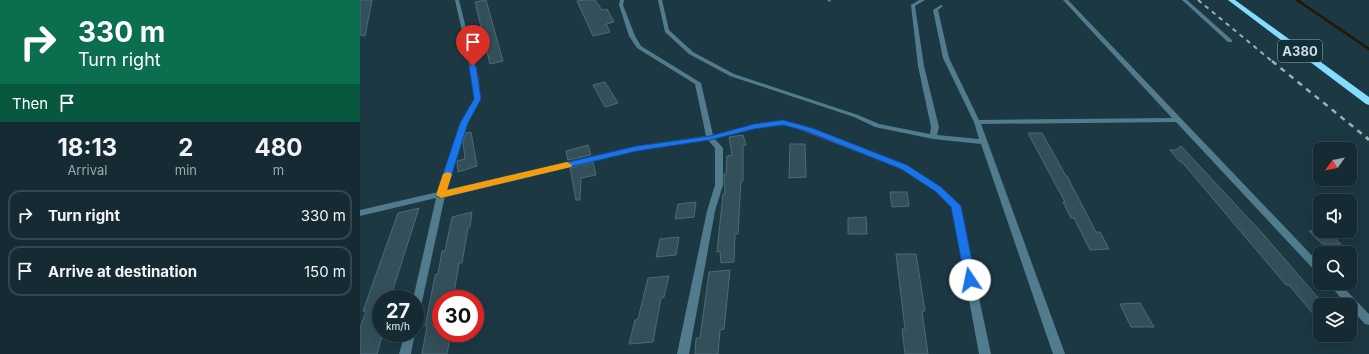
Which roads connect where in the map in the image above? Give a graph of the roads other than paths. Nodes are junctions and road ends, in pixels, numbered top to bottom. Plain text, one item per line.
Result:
1 (457, 0) edge
2 (622, 0) edge
3 (660, 0) edge
4 (923, 0) edge
5 (1065, 0) edge
6 (1184, 0) edge
7 (1231, 0) edge
8 (1243, 0) edge
9 (941, 6) dead end
10 (1230, 41) dead end
11 (1369, 93) edge
12 (1369, 102) edge
13 (1179, 120) junction
14 (977, 122) junction
15 (933, 137) junction
16 (710, 138) junction
17 (984, 142) junction
18 (441, 195) junction
19 (360, 213) edge
20 (1313, 263) edge
21 (420, 290) edge
22 (1340, 290) edge
23 (1369, 321) edge
24 (408, 342) edge
25 (405, 354) edge
26 (683, 354) edge
27 (985, 354) edge
28 (1059, 354) edge

1 - 18 street
2 - 16 street
3 - 15 street
4 - 15 street
5 - 13 street
6 - 10 street
7 - 12 highway, A380
8 - 11 highway, A380
9 - 14 street
13 - 14 street
13 - 20 street
14 - 17 street
15 - 17 street
16 - 18 street
16 - 26 street
16 - 27 street
17 - 28 street
18 - 19 street
18 - 21 street
22 - 23 street
24 - 25 street

